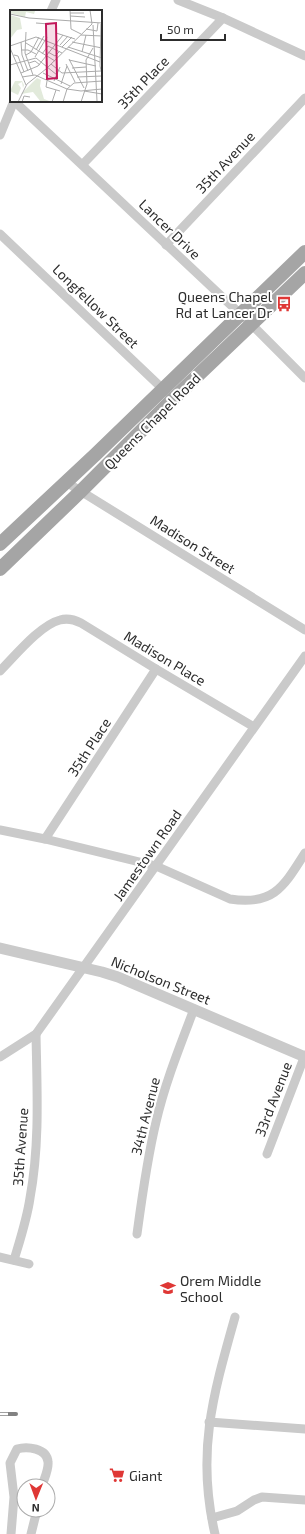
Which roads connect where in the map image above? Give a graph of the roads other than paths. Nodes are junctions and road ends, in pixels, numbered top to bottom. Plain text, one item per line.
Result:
1 (56, 0) edge
2 (178, 0) edge
3 (52, 10) edge
4 (223, 18) junction
5 (305, 56) edge
6 (305, 98) edge
7 (14, 102) edge
8 (15, 102) edge
9 (0, 135) edge
10 (83, 164) junction
11 (0, 234) edge
12 (166, 245) junction
13 (305, 252) edge
14 (305, 273) edge
15 (240, 314) junction
16 (252, 325) junction
17 (305, 378) edge
18 (162, 389) junction
19 (173, 399) junction
20 (66, 482) junction
21 (81, 492) junction
22 (0, 544) edge
23 (0, 569) edge
24 (305, 630) edge
25 (305, 656) edge
26 (156, 669) junction
27 (0, 671) edge
28 (254, 727) junction
29 (0, 830) edge
30 (45, 839) junction
31 (305, 853) edge
32 (156, 866) junction
33 (0, 948) edge
34 (84, 967) junction
35 (194, 1009) junction
36 (36, 1034) junction
37 (305, 1056) edge
38 (0, 1057) edge
39 (267, 1154) dead end
40 (137, 1234) dead end
41 (0, 1257) edge
42 (14, 1260) junction
43 (28, 1264) dead end
44 (234, 1318) dead end
45 (209, 1422) junction
46 (305, 1429) edge
47 (44, 1478) edge
48 (305, 1500) edge
49 (35, 1518) edge
50 (212, 1518) junction
51 (11, 1534) edge
52 (31, 1534) edge
53 (215, 1534) edge

1 - 3 street
2 - 4 street
4 - 5 street
4 - 10 street, 35th Place
6 - 12 street, 35th Avenue
7 - 9 street
8 - 10 street, Lancer Drive
10 - 12 street, Lancer Drive
11 - 18 street, Longfellow Street
12 - 15 street, Lancer Drive
13 - 15 main road, Queens Chapel Road
14 - 16 main road, Queens Chapel Road
15 - 16 street, Lancer Drive
15 - 18 main road, Queens Chapel Road
16 - 17 street, Lancer Drive
16 - 19 main road, Queens Chapel Road
18 - 19 street, Longfellow Street
18 - 20 main road, Queens Chapel Road
19 - 21 main road, Queens Chapel Road
20 - 21 street, Madison Street
20 - 22 main road, Queens Chapel Road
21 - 23 main road, Queens Chapel Road
21 - 24 street, Madison Street
25 - 28 street, Jamestown Road
26 - 27 street, Madison Place
26 - 28 street, Madison Place
26 - 30 street, 35th Place
28 - 32 street, Jamestown Road
29 - 30 street
30 - 32 street
31 - 32 street
32 - 34 street, Jamestown Road
33 - 34 street, Nicholson Street
34 - 35 street, Nicholson Street
34 - 36 street, Jamestown Road
35 - 37 street, Nicholson Street
35 - 40 street, 34th Avenue
36 - 38 street, Jamestown Road
36 - 42 street, 35th Avenue
37 - 39 street, 33rd Avenue
41 - 42 street
42 - 43 street
44 - 45 street
45 - 46 street
45 - 50 street
47 - 51 street
48 - 50 street
49 - 52 street
50 - 53 street

